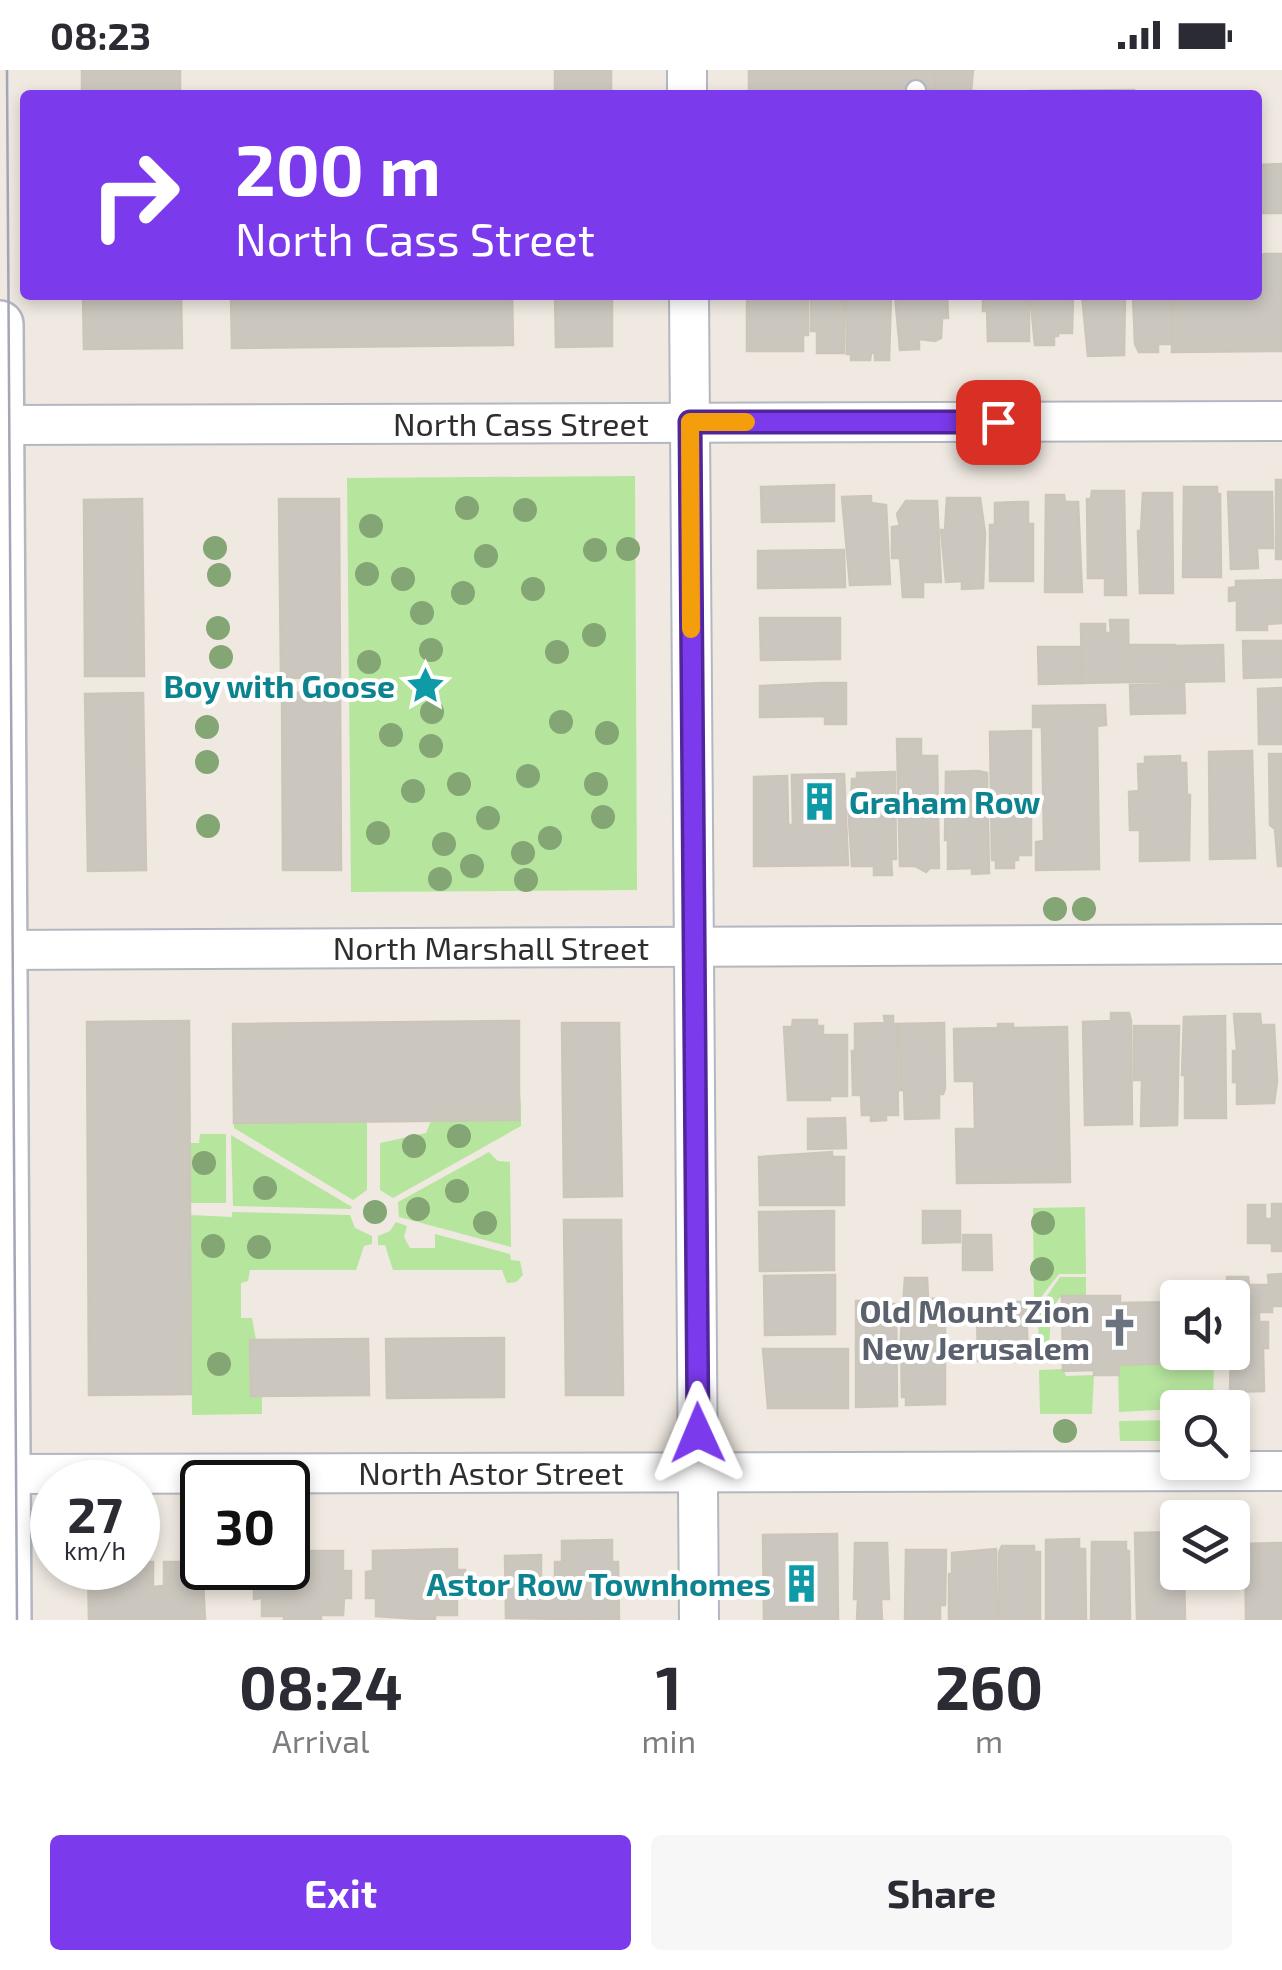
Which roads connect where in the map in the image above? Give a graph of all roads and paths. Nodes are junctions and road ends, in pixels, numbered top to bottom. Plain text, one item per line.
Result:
1 (689, 300) edge
2 (0, 324) edge
3 (690, 422) junction
4 (1282, 422) edge
5 (0, 425) edge
6 (1282, 944) edge
7 (694, 946) junction
8 (2, 950) edge
9 (1282, 1471) edge
10 (698, 1472) junction
11 (4, 1474) edge
12 (8, 1620) edge
13 (699, 1620) edge

1 - 3 street
2 - 5 street
3 - 4 street, North Cass Street
3 - 5 street, North Cass Street
3 - 7 street
5 - 8 street
6 - 7 street, North Marshall Street
7 - 8 street, North Marshall Street
7 - 10 street
8 - 11 street
9 - 10 street, North Astor Street
10 - 11 street, North Astor Street
10 - 13 street
11 - 12 street

